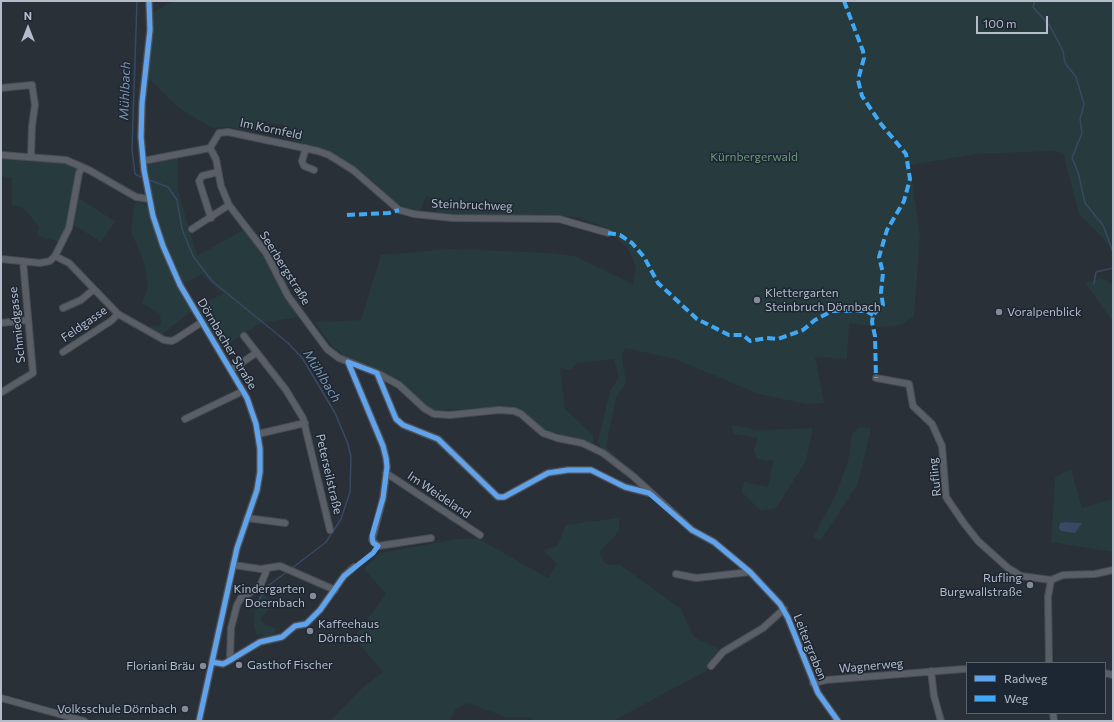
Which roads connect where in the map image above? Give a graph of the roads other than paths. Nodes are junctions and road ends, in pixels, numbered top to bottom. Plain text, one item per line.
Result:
1 (149, 1) edge
2 (1, 88) edge
3 (210, 148) junction
4 (306, 148) junction
5 (1, 154) edge
6 (31, 156) junction
7 (143, 161) junction
8 (82, 167) junction
9 (314, 170) dead end
10 (218, 172) junction
11 (149, 199) junction
12 (229, 206) junction
13 (210, 218) junction
14 (192, 229) dead end
15 (608, 233) dead end
16 (55, 256) junction
17 (1, 259) edge
18 (23, 261) junction
19 (93, 290) junction
20 (63, 308) dead end
21 (118, 314) junction
22 (28, 320) junction
23 (202, 322) junction
24 (1, 323) edge
25 (244, 336) dead end
26 (63, 352) dead end
27 (256, 353) junction
28 (348, 362) junction
29 (231, 370) junction
30 (377, 373) junction
31 (876, 378) dead end
32 (243, 391) junction
33 (2, 392) edge
34 (185, 419) dead end
35 (305, 423) junction
36 (258, 434) junction
37 (386, 473) junction
38 (650, 493) junction
39 (247, 518) junction
40 (285, 523) dead end
41 (330, 530) dead end
42 (480, 535) dead end
43 (431, 538) dead end
44 (233, 565) junction
45 (354, 567) dead end
46 (266, 569) junction
47 (1113, 570) edge
48 (750, 572) junction
49 (676, 574) dead end
50 (1051, 580) junction
51 (335, 590) junction
52 (784, 609) junction
53 (230, 660) junction
54 (212, 662) junction
55 (1049, 662) edge
56 (711, 666) dead end
57 (964, 669) dead end
58 (931, 672) junction
59 (814, 683) junction
60 (1, 698) edge
61 (84, 721) edge
62 (199, 721) edge
63 (838, 721) edge
64 (941, 721) edge

1 - 7 street, Dörnbacher Straße
2 - 6 street
3 - 4 street, Im Kornfeld
3 - 7 street
3 - 10 street, Seerbergstraße
4 - 9 street, Im Kornfeld
4 - 15 street, Steinbruchweg
5 - 6 street
6 - 8 street
7 - 11 street, Dörnbacher Straße
8 - 11 street
8 - 16 street
10 - 12 street, Seerbergstraße
10 - 13 street
11 - 23 street, Dörnbacher Straße
12 - 13 street
12 - 28 street, Seerbergstraße
13 - 14 street
16 - 18 street
16 - 19 street, Feldgasse
17 - 18 street
18 - 22 street, Schmiedgasse
19 - 20 street, Feldgasse
19 - 21 street, Feldgasse
21 - 23 street, Feldgasse
21 - 26 street, Feldgasse
22 - 24 street
22 - 33 street, Schmiedgasse
23 - 29 street, Dörnbacher Straße
25 - 27 street, Peterseilstraße
27 - 29 street
27 - 35 street, Peterseilstraße
28 - 30 street, Seerbergstraße
28 - 37 street
29 - 32 street, Dörnbacher Straße
30 - 38 street, Seerbergstraße
30 - 38 street
31 - 50 street, Rufling
32 - 34 street, Dörnbacher Straße
32 - 36 street, Dörnbacher Straße
35 - 36 street, Peterseilstraße
35 - 41 street, Peterseilstraße
36 - 39 street, Dörnbacher Straße
37 - 42 street, Im Weideland
37 - 43 street
38 - 48 street, Leitergraben
39 - 40 street
39 - 44 street, Dörnbacher Straße
44 - 46 street
44 - 54 street, Dörnbacher Straße
45 - 51 street
46 - 51 street
46 - 53 street
47 - 50 street
48 - 49 street
48 - 52 street, Leitergraben
50 - 55 street
51 - 53 street
52 - 56 street
52 - 59 street, Leitergraben
53 - 54 street
54 - 62 street, Dörnbacher Straße
57 - 58 street, Wagnerweg
58 - 59 street, Wagnerweg
58 - 64 street
59 - 63 street, Leitergraben
60 - 61 street

